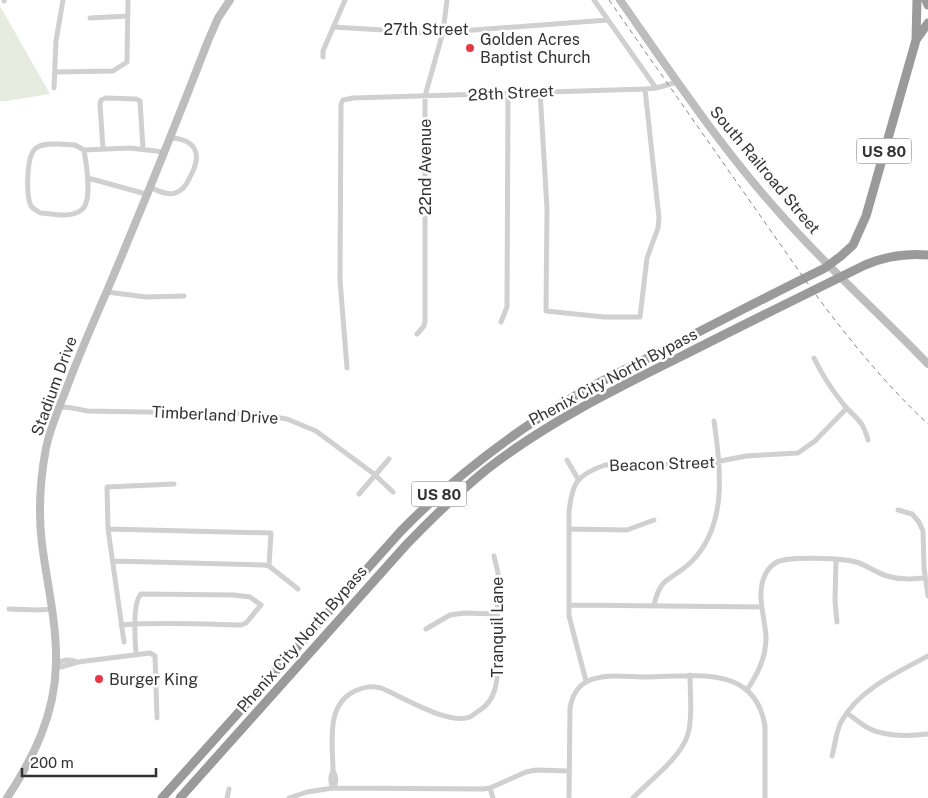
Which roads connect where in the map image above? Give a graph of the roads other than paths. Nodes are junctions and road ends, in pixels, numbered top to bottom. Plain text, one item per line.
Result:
1 (63, 0) edge
2 (128, 0) edge
3 (230, 0) edge
4 (345, 0) edge
5 (447, 0) edge
6 (594, 0) edge
7 (620, 0) edge
8 (917, 0) edge
9 (926, 0) edge
10 (928, 5) edge
11 (128, 16) junction
12 (90, 18) dead end
13 (608, 20) junction
14 (928, 23) edge
15 (333, 27) junction
16 (443, 32) junction
17 (916, 40) junction
18 (323, 57) dead end
19 (54, 72) junction
20 (678, 82) junction
21 (54, 88) dead end
22 (656, 88) junction
23 (644, 89) junction
24 (540, 91) junction
25 (508, 92) junction
26 (425, 96) junction
27 (170, 138) junction
28 (103, 149) junction
29 (143, 149) junction
30 (84, 150) junction
31 (164, 152) junction
32 (88, 178) junction
33 (147, 191) junction
34 (928, 255) edge
35 (107, 292) junction
36 (184, 296) dead end
37 (501, 322) dead end
38 (417, 334) dead end
39 (814, 358) dead end
40 (928, 364) edge
41 (347, 368) dead end
42 (59, 408) junction
43 (846, 408) junction
44 (714, 421) dead end
45 (868, 440) dead end
46 (389, 459) dead end
47 (567, 460) dead end
48 (718, 463) junction
49 (374, 474) junction
50 (578, 479) junction
51 (174, 484) dead end
52 (392, 492) dead end
53 (359, 494) dead end
54 (898, 510) dead end
55 (654, 520) dead end
56 (569, 528) junction
57 (108, 529) junction
58 (494, 556) dead end
59 (836, 559) junction
60 (114, 561) junction
61 (269, 566) junction
62 (925, 578) junction
63 (298, 589) dead end
64 (928, 596) edge
65 (569, 605) junction
66 (654, 606) junction
67 (762, 607) junction
68 (10, 609) dead end
69 (53, 609) junction
70 (497, 614) junction
71 (837, 622) dead end
72 (135, 624) junction
73 (121, 625) junction
74 (426, 629) dead end
75 (124, 642) dead end
76 (136, 654) junction
77 (928, 656) edge
78 (56, 664) junction
79 (690, 675) junction
80 (586, 681) junction
81 (747, 690) junction
82 (847, 713) junction
83 (157, 718) dead end
84 (928, 734) edge
85 (832, 756) dead end
86 (569, 771) junction
87 (333, 788) junction
88 (490, 788) junction
89 (229, 789) dead end
90 (163, 796) edge
91 (8, 798) edge
92 (182, 798) edge
93 (227, 798) edge
94 (289, 798) edge
95 (494, 798) edge
96 (569, 798) edge
97 (633, 798) edge
98 (765, 798) edge

1 - 19 street
2 - 11 street
3 - 27 street, Stadium Drive
4 - 15 street
5 - 16 street, 22nd Avenue
6 - 13 street
7 - 20 street, South Railroad Street
8 - 17 highway, US 80
9 - 10 highway
11 - 12 street
11 - 19 street
13 - 16 street, 27th Street
13 - 22 street
14 - 17 highway
15 - 16 street, 27th Street
15 - 18 street
16 - 26 street, 22nd Avenue
17 - 90 highway, Phenix City North Bypass / US 80
19 - 21 street
20 - 22 street, 28th Street
20 - 40 street, South Railroad Street
22 - 23 street, 28th Street
23 - 24 street, 28th Street
23 - 24 street
24 - 25 street, 28th Street
25 - 26 street, 28th Street
25 - 37 street
26 - 38 street, 22nd Avenue
26 - 41 street, 28th Street
27 - 31 street, Stadium Drive
27 - 33 street
28 - 29 street
28 - 29 street
28 - 30 street
29 - 31 street
30 - 32 street
30 - 32 street
31 - 33 street, Stadium Drive
32 - 33 street
33 - 35 street, Stadium Drive
34 - 92 highway, Phenix City North Bypass / US 80
35 - 36 street
35 - 42 street, Stadium Drive
39 - 43 street
42 - 49 street, Timberland Drive
42 - 69 street, Stadium Drive
43 - 45 street
43 - 48 street, Beacon Street
44 - 48 street
46 - 49 street
47 - 50 street
48 - 50 street, Beacon Street
48 - 66 street
49 - 52 street, Timberland Drive
49 - 53 street
50 - 56 street
51 - 57 street
54 - 62 street
55 - 56 street
56 - 65 street
57 - 60 street
57 - 61 street
58 - 70 street, Tranquil Lane
59 - 62 street
59 - 67 street
59 - 71 street
60 - 61 street
60 - 73 street
61 - 63 street
62 - 64 street
65 - 66 street
65 - 80 street
66 - 67 street
67 - 81 street
68 - 69 street
69 - 78 street, Stadium Drive
70 - 74 street
70 - 87 street, Tranquil Lane
72 - 72 street
72 - 73 street
72 - 76 street
73 - 75 street
76 - 78 street
76 - 83 street
77 - 82 street
78 - 91 street, Stadium Drive
79 - 80 street
79 - 81 street
79 - 97 street
80 - 86 street
81 - 98 street
82 - 84 street
82 - 85 street
86 - 88 street
86 - 96 street
87 - 88 street
87 - 94 street
88 - 95 street
89 - 93 street

